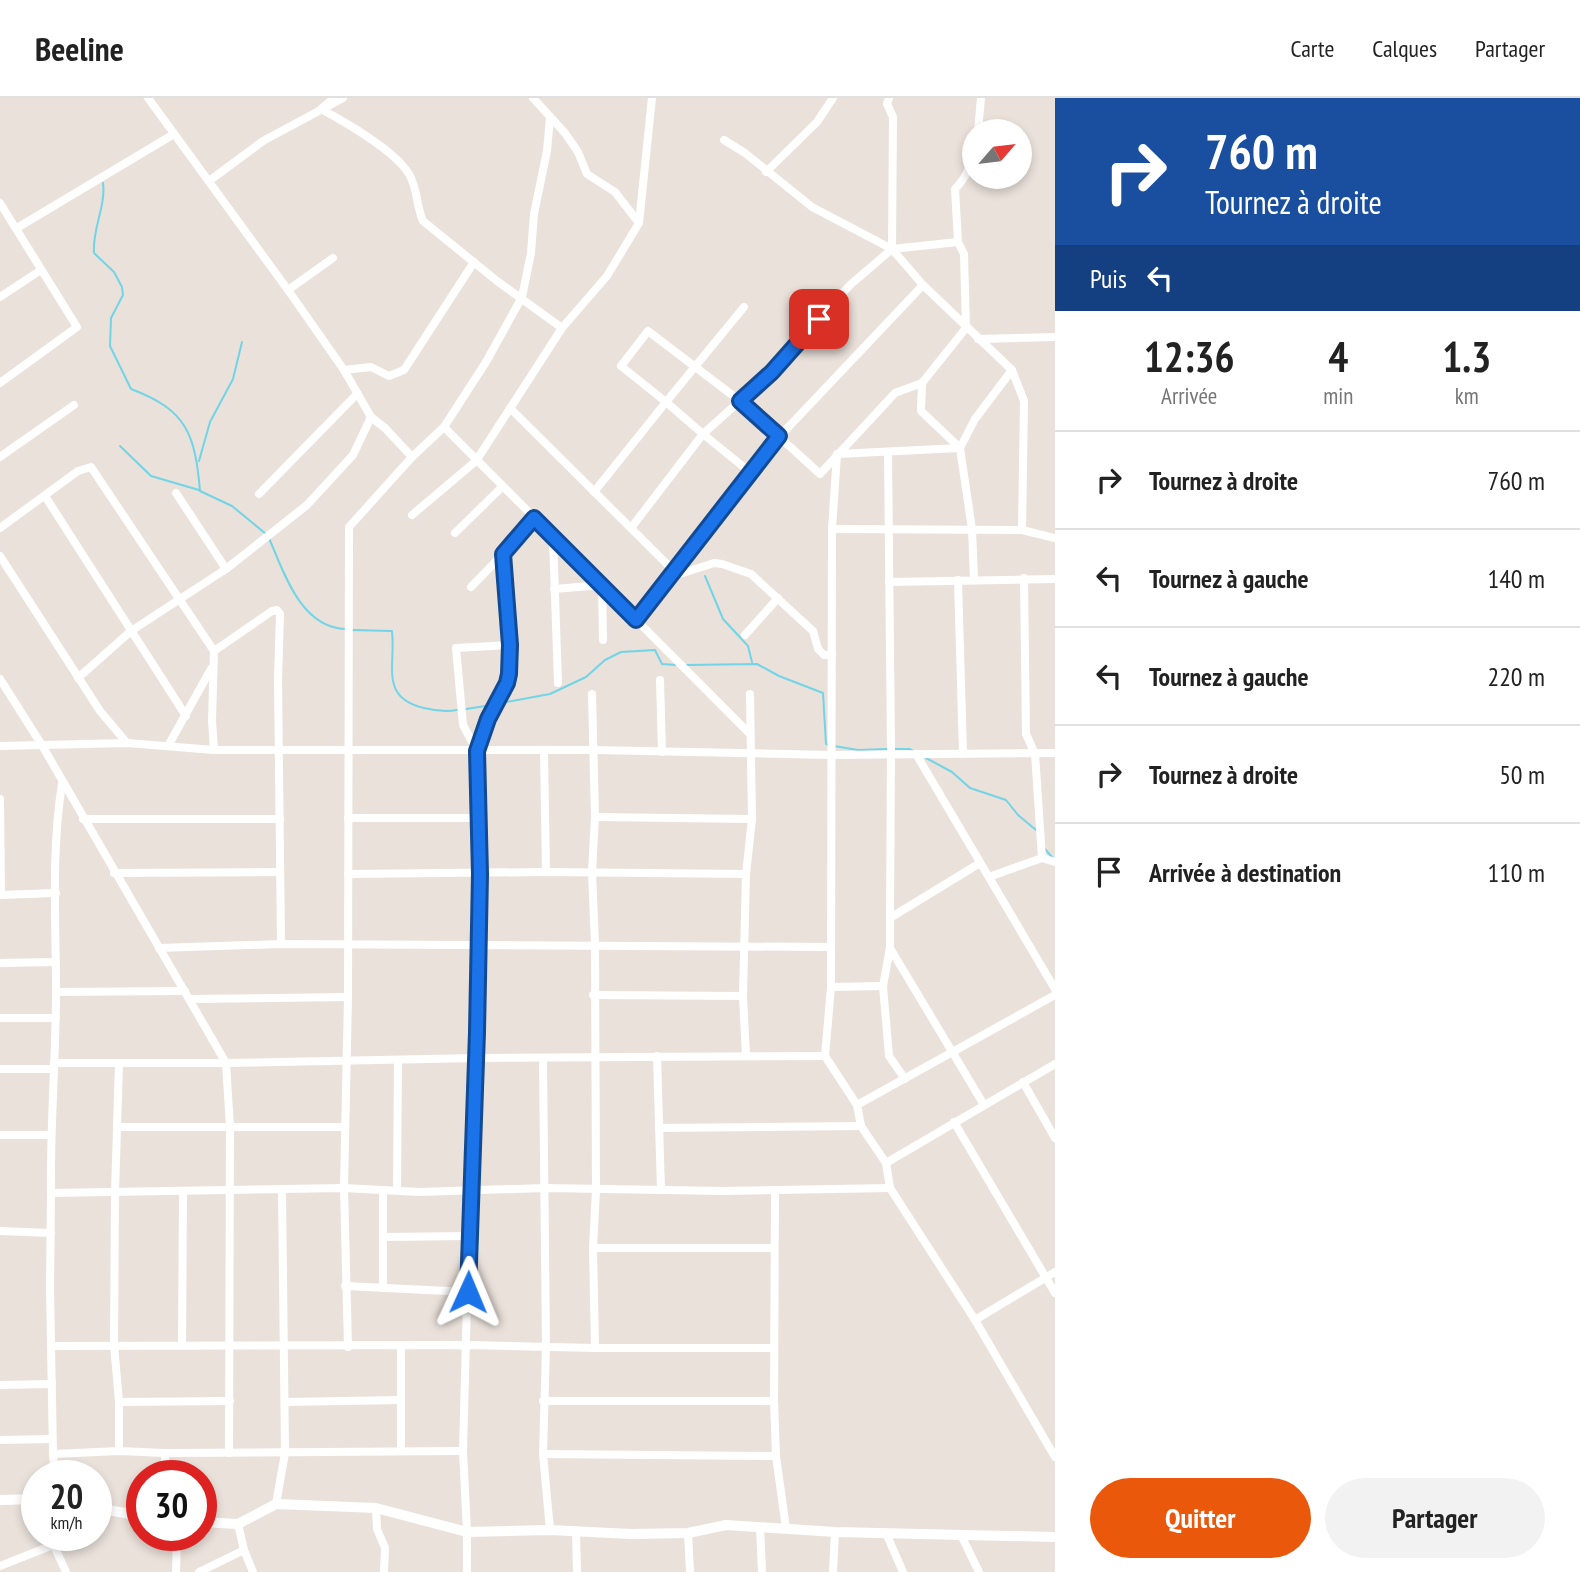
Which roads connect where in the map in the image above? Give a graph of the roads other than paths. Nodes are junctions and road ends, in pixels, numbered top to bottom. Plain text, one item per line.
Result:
1 (148, 98) edge
2 (334, 98) edge
3 (343, 98) edge
4 (533, 98) edge
5 (652, 98) edge
6 (833, 98) edge
7 (889, 98) edge
8 (981, 98) edge
9 (321, 109) junction
10 (550, 117) junction
11 (979, 119) edge
12 (174, 134) junction
13 (724, 140) dead end
14 (766, 172) junction
15 (209, 181) junction
16 (962, 182) edge
17 (0, 203) edge
18 (639, 223) junction
19 (17, 228) junction
20 (958, 243) junction
21 (892, 249) junction
22 (333, 258) dead end
23 (474, 262) junction
24 (41, 270) junction
25 (923, 285) junction
26 (288, 290) junction
27 (0, 297) edge
28 (522, 297) junction
29 (744, 307) dead end
30 (562, 328) junction
31 (966, 328) junction
32 (1055, 337) edge
33 (978, 339) junction
34 (694, 368) junction
35 (344, 370) junction
36 (1012, 370) junction
37 (0, 383) edge
38 (922, 383) junction
39 (357, 394) junction
40 (666, 401) junction
41 (740, 401) junction
42 (74, 405) dead end
43 (511, 408) junction
44 (371, 417) junction
45 (444, 427) junction
46 (703, 434) junction
47 (779, 436) junction
48 (960, 447) junction
49 (888, 453) junction
50 (837, 454) junction
51 (0, 457) edge
52 (412, 457) junction
53 (476, 461) junction
54 (751, 473) junction
55 (502, 487) junction
56 (594, 492) junction
57 (176, 493) dead end
58 (259, 494) dead end
59 (45, 496) junction
60 (412, 515) dead end
61 (534, 518) junction
62 (0, 528) edge
63 (631, 528) junction
64 (832, 529) junction
65 (889, 529) junction
66 (972, 529) junction
67 (1021, 530) junction
68 (455, 533) dead end
69 (553, 537) junction
70 (1055, 538) edge
71 (503, 554) junction
72 (0, 556) edge
73 (226, 569) junction
74 (675, 572) junction
75 (1024, 578) junction
76 (974, 579) junction
77 (1055, 579) edge
78 (958, 580) junction
79 (889, 582) junction
80 (602, 585) junction
81 (471, 587) dead end
82 (554, 589) junction
83 (180, 598) junction
84 (778, 598) junction
85 (636, 620) junction
86 (131, 631) junction
87 (745, 635) dead end
88 (603, 640) dead end
89 (510, 645) junction
90 (214, 651) junction
91 (832, 655) junction
92 (213, 666) junction
93 (0, 678) edge
94 (78, 678) junction
95 (660, 680) dead end
96 (558, 683) dead end
97 (592, 694) dead end
98 (750, 694) dead end
99 (186, 716) junction
100 (750, 734) junction
101 (127, 743) junction
102 (0, 746) edge
103 (168, 746) junction
104 (43, 747) junction
105 (279, 749) junction
106 (214, 750) junction
107 (348, 750) junction
108 (594, 750) junction
109 (477, 751) junction
110 (544, 751) junction
111 (662, 752) junction
112 (1055, 753) edge
113 (752, 754) junction
114 (916, 754) junction
115 (963, 754) junction
116 (1035, 754) junction
117 (832, 755) junction
118 (891, 755) junction
119 (62, 783) junction
120 (0, 799) edge
121 (595, 817) junction
122 (348, 818) junction
123 (478, 818) junction
124 (83, 819) junction
125 (279, 819) junction
126 (752, 819) junction
127 (1042, 858) junction
128 (1055, 862) edge
129 (980, 863) junction
130 (280, 872) junction
131 (546, 872) junction
132 (592, 872) junction
133 (114, 873) junction
134 (348, 874) junction
135 (480, 874) junction
136 (746, 874) junction
137 (989, 877) junction
138 (56, 893) junction
139 (1, 895) edge
140 (890, 918) junction
141 (281, 944) junction
142 (348, 944) junction
143 (478, 944) junction
144 (595, 944) junction
145 (745, 945) junction
146 (159, 947) junction
147 (831, 947) junction
148 (890, 948) junction
149 (56, 962) junction
150 (0, 963) edge
151 (883, 986) junction
152 (831, 987) junction
153 (1055, 989) edge
154 (185, 990) junction
155 (56, 992) junction
156 (593, 995) junction
157 (1055, 995) edge
158 (348, 996) junction
159 (743, 996) junction
160 (191, 999) junction
161 (0, 1018) edge
162 (56, 1018) junction
163 (953, 1052) junction
164 (657, 1056) junction
165 (746, 1056) junction
166 (825, 1056) junction
167 (477, 1058) junction
168 (595, 1058) junction
169 (543, 1059) junction
170 (346, 1060) junction
171 (398, 1060) junction
172 (119, 1063) junction
173 (226, 1063) junction
174 (1055, 1064) edge
175 (53, 1066) junction
176 (0, 1069) edge
177 (905, 1079) junction
178 (1023, 1082) junction
179 (857, 1105) junction
180 (984, 1105) junction
181 (954, 1122) junction
182 (861, 1125) junction
183 (117, 1127) junction
184 (344, 1127) junction
185 (230, 1128) junction
186 (659, 1128) junction
187 (0, 1135) edge
188 (50, 1135) junction
189 (1055, 1138) edge
190 (886, 1163) junction
191 (344, 1188) junction
192 (545, 1188) junction
193 (890, 1188) junction
194 (383, 1189) junction
195 (470, 1189) junction
196 (397, 1190) junction
197 (596, 1190) junction
198 (230, 1191) junction
199 (282, 1191) junction
200 (661, 1191) junction
201 (775, 1191) junction
202 (183, 1192) junction
203 (51, 1193) junction
204 (114, 1193) junction
205 (0, 1231) edge
206 (51, 1233) junction
207 (469, 1236) junction
208 (384, 1237) junction
209 (593, 1248) junction
210 (774, 1248) junction
211 (1051, 1275) edge
212 (345, 1286) junction
213 (383, 1288) junction
214 (468, 1292) junction
215 (1055, 1293) edge
216 (975, 1320) junction
217 (114, 1345) junction
218 (182, 1345) junction
219 (467, 1345) junction
220 (52, 1346) junction
221 (229, 1346) junction
222 (284, 1346) junction
223 (348, 1347) junction
224 (401, 1347) junction
225 (546, 1347) junction
226 (595, 1348) junction
227 (773, 1348) junction
228 (52, 1384) junction
229 (0, 1385) edge
230 (401, 1400) junction
231 (230, 1401) junction
232 (543, 1401) junction
233 (119, 1402) junction
234 (285, 1402) junction
235 (774, 1402) junction
236 (52, 1439) junction
237 (0, 1440) edge
238 (119, 1451) junction
239 (401, 1451) junction
240 (463, 1451) junction
241 (229, 1453) junction
242 (285, 1453) junction
243 (52, 1454) junction
244 (165, 1454) junction
245 (543, 1454) junction
246 (776, 1456) junction
247 (1055, 1457) edge
248 (53, 1460) edge
249 (165, 1460) edge
250 (0, 1500) edge
251 (21, 1501) edge
252 (276, 1504) junction
253 (376, 1508) junction
254 (217, 1523) edge
255 (239, 1524) junction
256 (760, 1527) junction
257 (786, 1528) junction
258 (550, 1530) junction
259 (467, 1532) junction
260 (576, 1532) junction
261 (835, 1532) junction
262 (688, 1533) junction
263 (886, 1534) junction
264 (961, 1535) junction
265 (1055, 1537) edge
266 (244, 1550) junction
267 (38, 1551) edge
268 (56, 1551) edge
269 (177, 1551) edge
270 (0, 1566) edge
271 (66, 1572) edge
272 (176, 1572) edge
273 (199, 1572) edge
274 (253, 1572) edge
275 (384, 1572) edge
276 (467, 1572) edge
277 (577, 1572) edge
278 (690, 1572) edge
279 (762, 1572) edge
280 (833, 1572) edge
281 (903, 1572) edge
282 (979, 1572) edge

1 - 12 street
2 - 9 street
3 - 9 street
4 - 10 street
5 - 18 street
6 - 14 street
7 - 21 street
8 - 11 street
9 - 15 street
9 - 23 street
10 - 18 street
10 - 28 street
12 - 15 street
12 - 19 street
13 - 14 street
14 - 21 street
15 - 26 street
16 - 20 street
17 - 19 street
18 - 30 street
19 - 24 street
20 - 21 street
20 - 31 street
21 - 25 street
21 - 41 street
22 - 26 street
23 - 28 street
23 - 35 street
24 - 27 street
24 - 37 street
25 - 31 street
25 - 47 street
26 - 35 street
28 - 30 street
28 - 45 street
29 - 34 street
30 - 43 street
31 - 33 street
31 - 38 street
32 - 33 street
33 - 36 street
34 - 40 street
34 - 40 street
34 - 41 street
35 - 39 street
36 - 48 street
36 - 67 street
38 - 48 street
38 - 50 street
39 - 44 street
39 - 58 street
40 - 46 street
40 - 56 street
41 - 46 street
41 - 47 street
42 - 51 street
43 - 53 street
43 - 56 street
44 - 52 street
44 - 73 street
45 - 52 street
45 - 53 street
46 - 54 street
46 - 63 street
47 - 50 street
47 - 54 street
48 - 49 street
48 - 66 street
49 - 50 street
49 - 65 street
50 - 64 street
52 - 107 street
53 - 55 street
53 - 60 street
54 - 74 street
55 - 61 street
55 - 68 street
56 - 63 street
57 - 73 street
59 - 62 street
59 - 83 street
59 - 86 street
61 - 69 street
61 - 71 street
63 - 74 street
64 - 65 street
64 - 91 street
65 - 66 street
65 - 79 street
66 - 67 street
66 - 76 street
67 - 70 street
69 - 80 street
69 - 82 street
71 - 81 street
71 - 89 street
72 - 94 street
73 - 83 street
74 - 84 street
74 - 85 street
75 - 76 street
75 - 77 street
75 - 116 street
76 - 78 street
78 - 79 street
78 - 115 street
79 - 118 street
80 - 82 street
80 - 85 street
80 - 88 street
82 - 96 street
83 - 86 street
83 - 90 street
84 - 87 street
84 - 91 street
85 - 100 street
86 - 94 street
86 - 99 street
89 - 109 street
89 - 109 street
90 - 92 street
90 - 105 street
91 - 117 street
92 - 99 street
92 - 106 street
93 - 104 street
94 - 101 street
95 - 111 street
97 - 108 street
98 - 100 street
99 - 103 street
100 - 113 street
101 - 103 street
101 - 104 street
102 - 104 street
103 - 106 street
104 - 119 street
105 - 106 street
105 - 107 street
105 - 125 street
107 - 109 street
107 - 122 street
108 - 110 street
108 - 111 street
108 - 121 street
109 - 110 street
109 - 123 street
110 - 131 street
111 - 113 street
112 - 116 street
113 - 117 street
113 - 126 street
114 - 115 street
114 - 118 street
114 - 129 street
115 - 116 street
116 - 127 street
117 - 118 street
117 - 147 street
118 - 140 street
119 - 124 street
119 - 138 street
120 - 139 street
121 - 126 street
121 - 132 street
122 - 123 street
122 - 134 street
123 - 135 street
124 - 125 street
124 - 133 street
125 - 130 street
126 - 136 street
127 - 128 street
127 - 137 street
129 - 137 street
129 - 140 street
130 - 133 street
130 - 141 street
131 - 132 street
131 - 135 street
132 - 136 street
132 - 144 street
133 - 146 street
134 - 135 street
134 - 142 street
135 - 143 street
136 - 145 street
137 - 153 street
138 - 139 street
138 - 149 street
140 - 148 street
141 - 142 street
141 - 146 street
142 - 143 street
142 - 158 street
143 - 144 street
143 - 167 street
144 - 145 street
144 - 156 street
145 - 147 street
145 - 159 street
146 - 154 street
147 - 152 street
148 - 151 street
148 - 163 street
149 - 150 street
149 - 155 street
151 - 152 street
151 - 177 street
152 - 166 street
154 - 155 street
154 - 160 street
155 - 162 street
156 - 159 street
156 - 168 street
157 - 163 street
158 - 160 street
158 - 170 street
159 - 165 street
160 - 173 street
161 - 162 street
162 - 175 street
163 - 177 street
163 - 180 street
164 - 165 street
164 - 168 street
164 - 186 street
165 - 166 street
166 - 179 street
167 - 169 street
167 - 171 street
167 - 195 street
168 - 169 street
168 - 197 street
169 - 192 street
170 - 171 street
170 - 173 street
170 - 184 street
171 - 196 street
172 - 173 street
172 - 175 street
172 - 183 street
173 - 185 street
174 - 178 street
175 - 176 street
175 - 188 street
177 - 179 street
178 - 180 street
178 - 189 street
179 - 182 street
180 - 181 street
181 - 190 street
181 - 211 street
182 - 186 street
182 - 190 street
183 - 185 street
183 - 204 street
184 - 185 street
184 - 191 street
185 - 198 street
186 - 200 street
187 - 188 street
188 - 203 street
190 - 193 street
191 - 194 street
191 - 199 street
191 - 212 street
192 - 195 street
192 - 197 street
192 - 225 street
193 - 201 street
193 - 216 street
194 - 196 street
194 - 208 street
195 - 196 street
195 - 207 street
197 - 200 street
197 - 209 street
198 - 199 street
198 - 202 street
198 - 221 street
199 - 222 street
200 - 201 street
201 - 210 street
202 - 204 street
202 - 218 street
203 - 204 street
203 - 206 street
204 - 217 street
205 - 206 street
206 - 220 street
207 - 208 street
207 - 214 street
208 - 213 street
209 - 210 street
209 - 226 street
210 - 227 street
211 - 215 street
211 - 216 street
212 - 213 street
212 - 223 street
213 - 214 street
214 - 219 street
216 - 247 street
217 - 218 street
217 - 220 street
217 - 233 street
218 - 221 street
219 - 224 street
219 - 225 street
219 - 240 street
220 - 228 street
221 - 222 street
221 - 231 street
222 - 223 street
222 - 234 street
223 - 224 street
224 - 230 street
225 - 226 street
225 - 232 street
226 - 227 street
227 - 235 street
228 - 229 street
228 - 236 street
230 - 234 street
230 - 239 street
231 - 233 street
231 - 241 street
232 - 235 street
232 - 245 street
233 - 238 street
234 - 242 street
235 - 246 street
236 - 237 street
236 - 243 street
238 - 243 street
238 - 244 street
239 - 240 street
239 - 242 street
240 - 259 street
241 - 242 street
241 - 244 street
242 - 252 street
243 - 248 street
244 - 249 street
245 - 246 street
245 - 258 street
246 - 257 street
250 - 251 street
252 - 253 street
252 - 255 street
253 - 259 street
253 - 275 street
254 - 255 street
255 - 266 street
256 - 257 street
256 - 262 street
256 - 279 street
257 - 261 street
258 - 259 street
258 - 260 street
259 - 276 street
260 - 262 street
260 - 277 street
261 - 263 street
261 - 280 street
262 - 278 street
263 - 264 street
263 - 281 street
264 - 265 street
264 - 282 street
266 - 273 street
266 - 274 street
267 - 270 street
268 - 271 street
269 - 272 street

